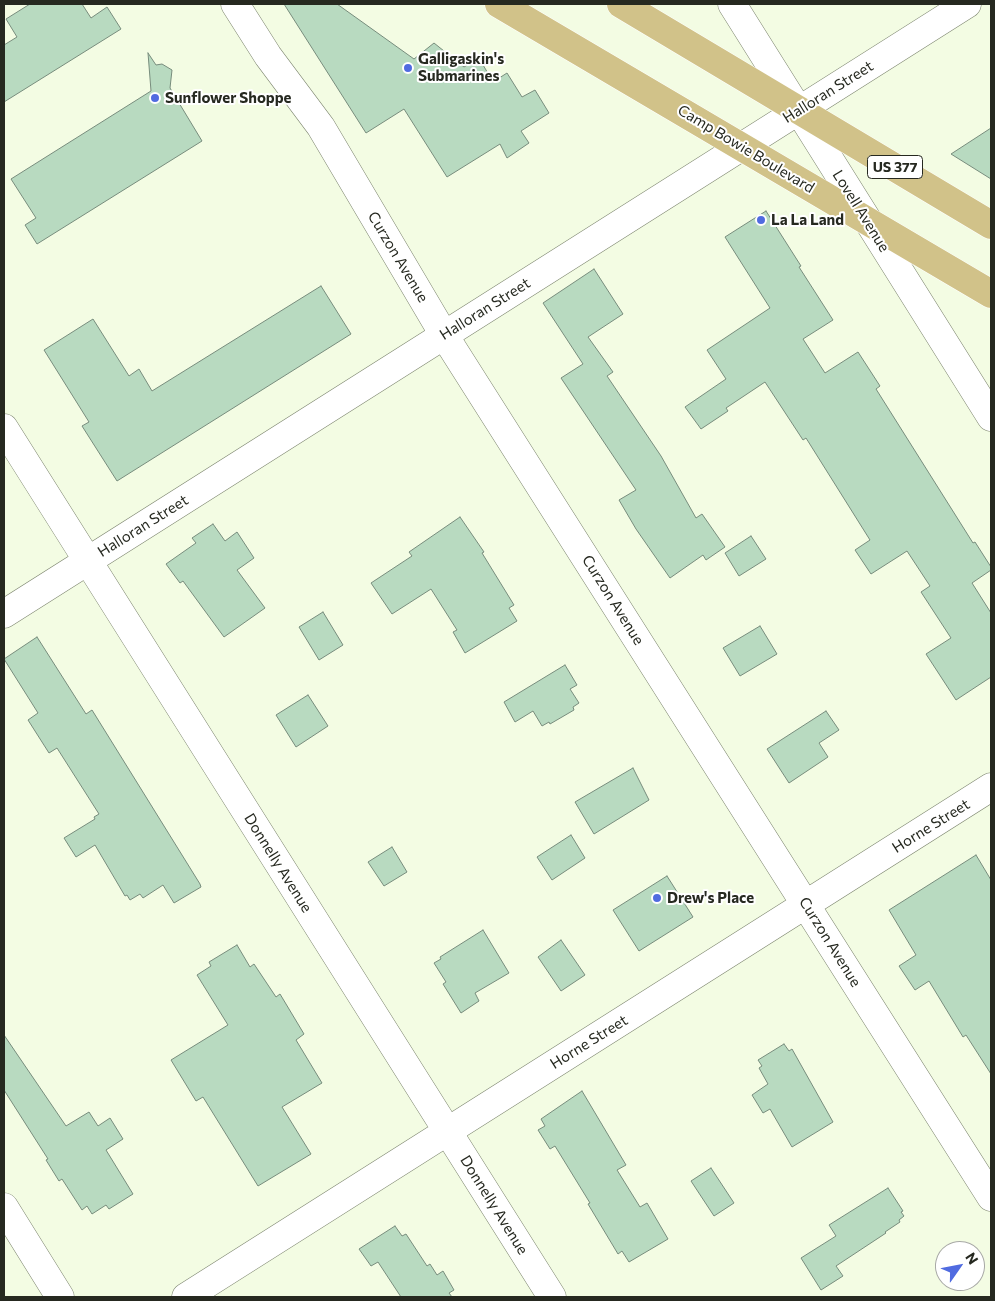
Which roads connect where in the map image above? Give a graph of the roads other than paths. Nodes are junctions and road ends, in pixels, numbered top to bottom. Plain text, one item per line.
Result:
1 (234, 4) edge
2 (499, 4) edge
3 (621, 4) edge
4 (732, 4) edge
5 (967, 4) edge
6 (800, 110) junction
7 (743, 147) junction
8 (867, 221) junction
9 (991, 225) edge
10 (991, 294) edge
11 (444, 335) junction
12 (991, 417) edge
13 (4, 428) edge
14 (88, 561) junction
15 (4, 614) edge
16 (991, 787) edge
17 (806, 905) junction
18 (448, 1132) junction
19 (991, 1197) edge
20 (4, 1208) edge
21 (60, 1297) edge
22 (186, 1297) edge
23 (552, 1297) edge

1 - 11 street, Curzon Avenue
2 - 7 main road, Camp Bowie Boulevard
3 - 6 main road, US 377
4 - 6 street, Lovell Avenue
5 - 6 street, Halloran Street
6 - 7 street, Halloran Street
6 - 8 street, Lovell Avenue
6 - 9 main road, US 377
7 - 8 main road, Camp Bowie Boulevard
7 - 11 street, Halloran Street
8 - 10 main road, Camp Bowie Boulevard
8 - 12 street, Lovell Avenue
11 - 14 street, Halloran Street
11 - 17 street, Curzon Avenue
13 - 14 street, Donnelly Avenue
14 - 15 street, Halloran Street
14 - 18 street, Donnelly Avenue
16 - 17 street, Horne Street
17 - 18 street, Horne Street
17 - 19 street, Curzon Avenue
18 - 22 street, Horne Street
18 - 23 street, Donnelly Avenue
20 - 21 street

